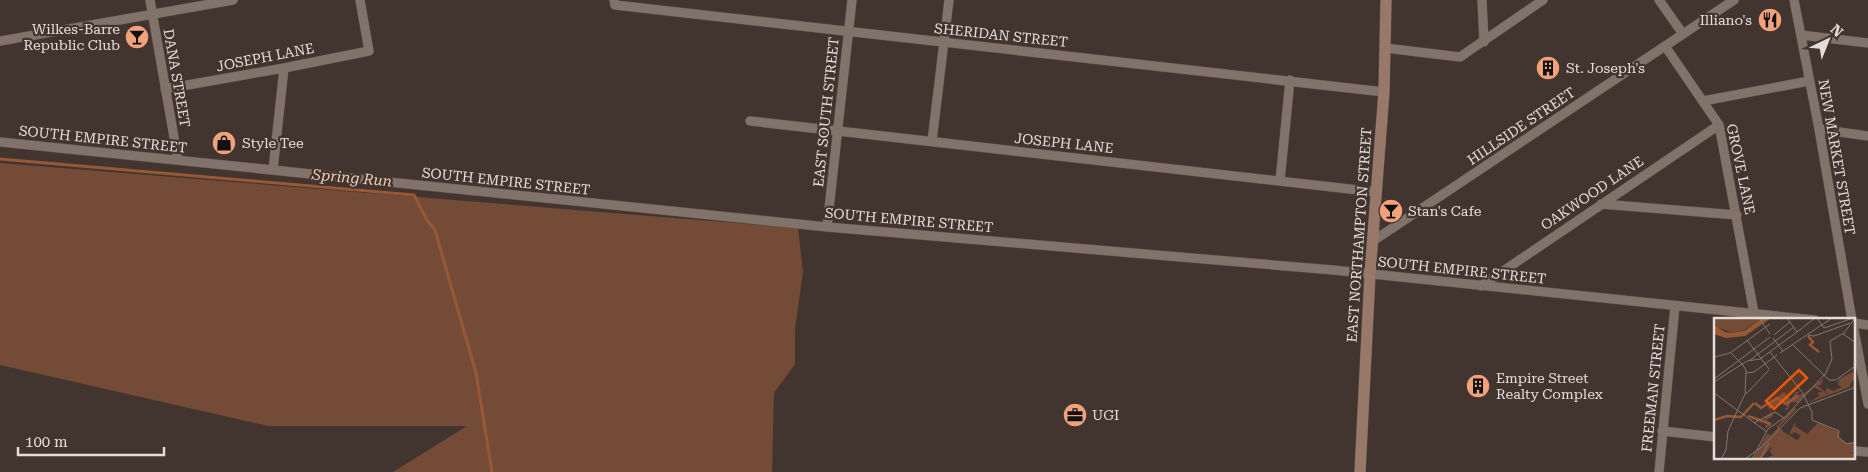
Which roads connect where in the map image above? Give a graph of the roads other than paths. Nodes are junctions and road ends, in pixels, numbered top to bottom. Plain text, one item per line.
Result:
1 (150, 0) edge
2 (233, 0) edge
3 (360, 0) edge
4 (852, 0) edge
5 (949, 0) edge
6 (1386, 0) edge
7 (1482, 0) edge
8 (1543, 0) edge
9 (1659, 0) edge
10 (1734, 0) edge
11 (1794, 0) edge
12 (615, 2) edge
13 (152, 14) junction
14 (848, 31) junction
15 (1683, 34) junction
16 (1801, 35) junction
17 (0, 41) edge
18 (944, 42) junction
19 (1484, 42) junction
20 (1868, 42) edge
21 (1665, 46) junction
22 (1386, 48) junction
23 (284, 68) junction
24 (1290, 80) junction
25 (1809, 80) junction
26 (165, 89) junction
27 (1384, 92) junction
28 (1703, 102) junction
29 (750, 121) dead end
30 (1719, 125) junction
31 (1819, 129) junction
32 (837, 131) junction
33 (1868, 136) edge
34 (932, 141) junction
35 (0, 142) edge
36 (178, 160) junction
37 (273, 170) junction
38 (1280, 181) junction
39 (1376, 192) junction
40 (1601, 204) junction
41 (1737, 215) junction
42 (827, 227) junction
43 (1373, 241) junction
44 (1370, 274) junction
45 (1481, 286) junction
46 (1674, 306) junction
47 (1754, 313) junction
48 (1798, 318) edge
49 (1852, 318) edge
50 (1856, 341) edge
51 (1868, 404) edge
52 (1662, 431) junction
53 (1714, 437) edge
54 (1360, 472) edge
55 (1659, 472) edge

1 - 13 street, DANA STREET
2 - 13 street
3 - 23 street, JOSEPH LANE
4 - 14 street, EAST SOUTH STREET
5 - 18 street
6 - 22 main road, EAST NORTHAMPTON STREET
7 - 19 street
8 - 19 street
9 - 15 street
10 - 15 street, HILLSIDE STREET
11 - 16 street, NEW MARKET STREET
12 - 14 street, SHERIDAN STREET
13 - 17 street
13 - 26 street, DANA STREET
14 - 18 street, SHERIDAN STREET
14 - 32 street, EAST SOUTH STREET
15 - 21 street, HILLSIDE STREET
16 - 20 street
16 - 25 street, NEW MARKET STREET
18 - 24 street, SHERIDAN STREET
18 - 34 street
19 - 22 street
21 - 28 street, GROVE LANE
21 - 43 street, HILLSIDE STREET
22 - 27 main road, EAST NORTHAMPTON STREET
23 - 26 street, JOSEPH LANE
23 - 37 street
24 - 27 street, SHERIDAN STREET
24 - 38 street
25 - 28 street
25 - 31 street, NEW MARKET STREET
26 - 36 street, DANA STREET
27 - 39 main road, EAST NORTHAMPTON STREET
28 - 30 street, GROVE LANE
29 - 32 street, JOSEPH LANE
30 - 40 street, OAKWOOD LANE
30 - 41 street, GROVE LANE
31 - 33 street
31 - 49 street, NEW MARKET STREET
32 - 34 street, JOSEPH LANE
32 - 42 street, EAST SOUTH STREET
34 - 38 street, JOSEPH LANE
35 - 36 street, SOUTH EMPIRE STREET
36 - 37 street, SOUTH EMPIRE STREET
37 - 42 street, SOUTH EMPIRE STREET
38 - 39 street, JOSEPH LANE
39 - 43 main road, EAST NORTHAMPTON STREET
40 - 41 street
40 - 45 street, OAKWOOD LANE
41 - 47 street, GROVE LANE
42 - 44 street, SOUTH EMPIRE STREET
43 - 44 main road, EAST NORTHAMPTON STREET
44 - 45 street, SOUTH EMPIRE STREET
44 - 54 main road, EAST NORTHAMPTON STREET
45 - 46 street, SOUTH EMPIRE STREET
46 - 47 street, SOUTH EMPIRE STREET
46 - 52 street, FREEMAN STREET
47 - 48 street, SOUTH EMPIRE STREET
50 - 51 street
52 - 53 street
52 - 55 street, FREEMAN STREET

